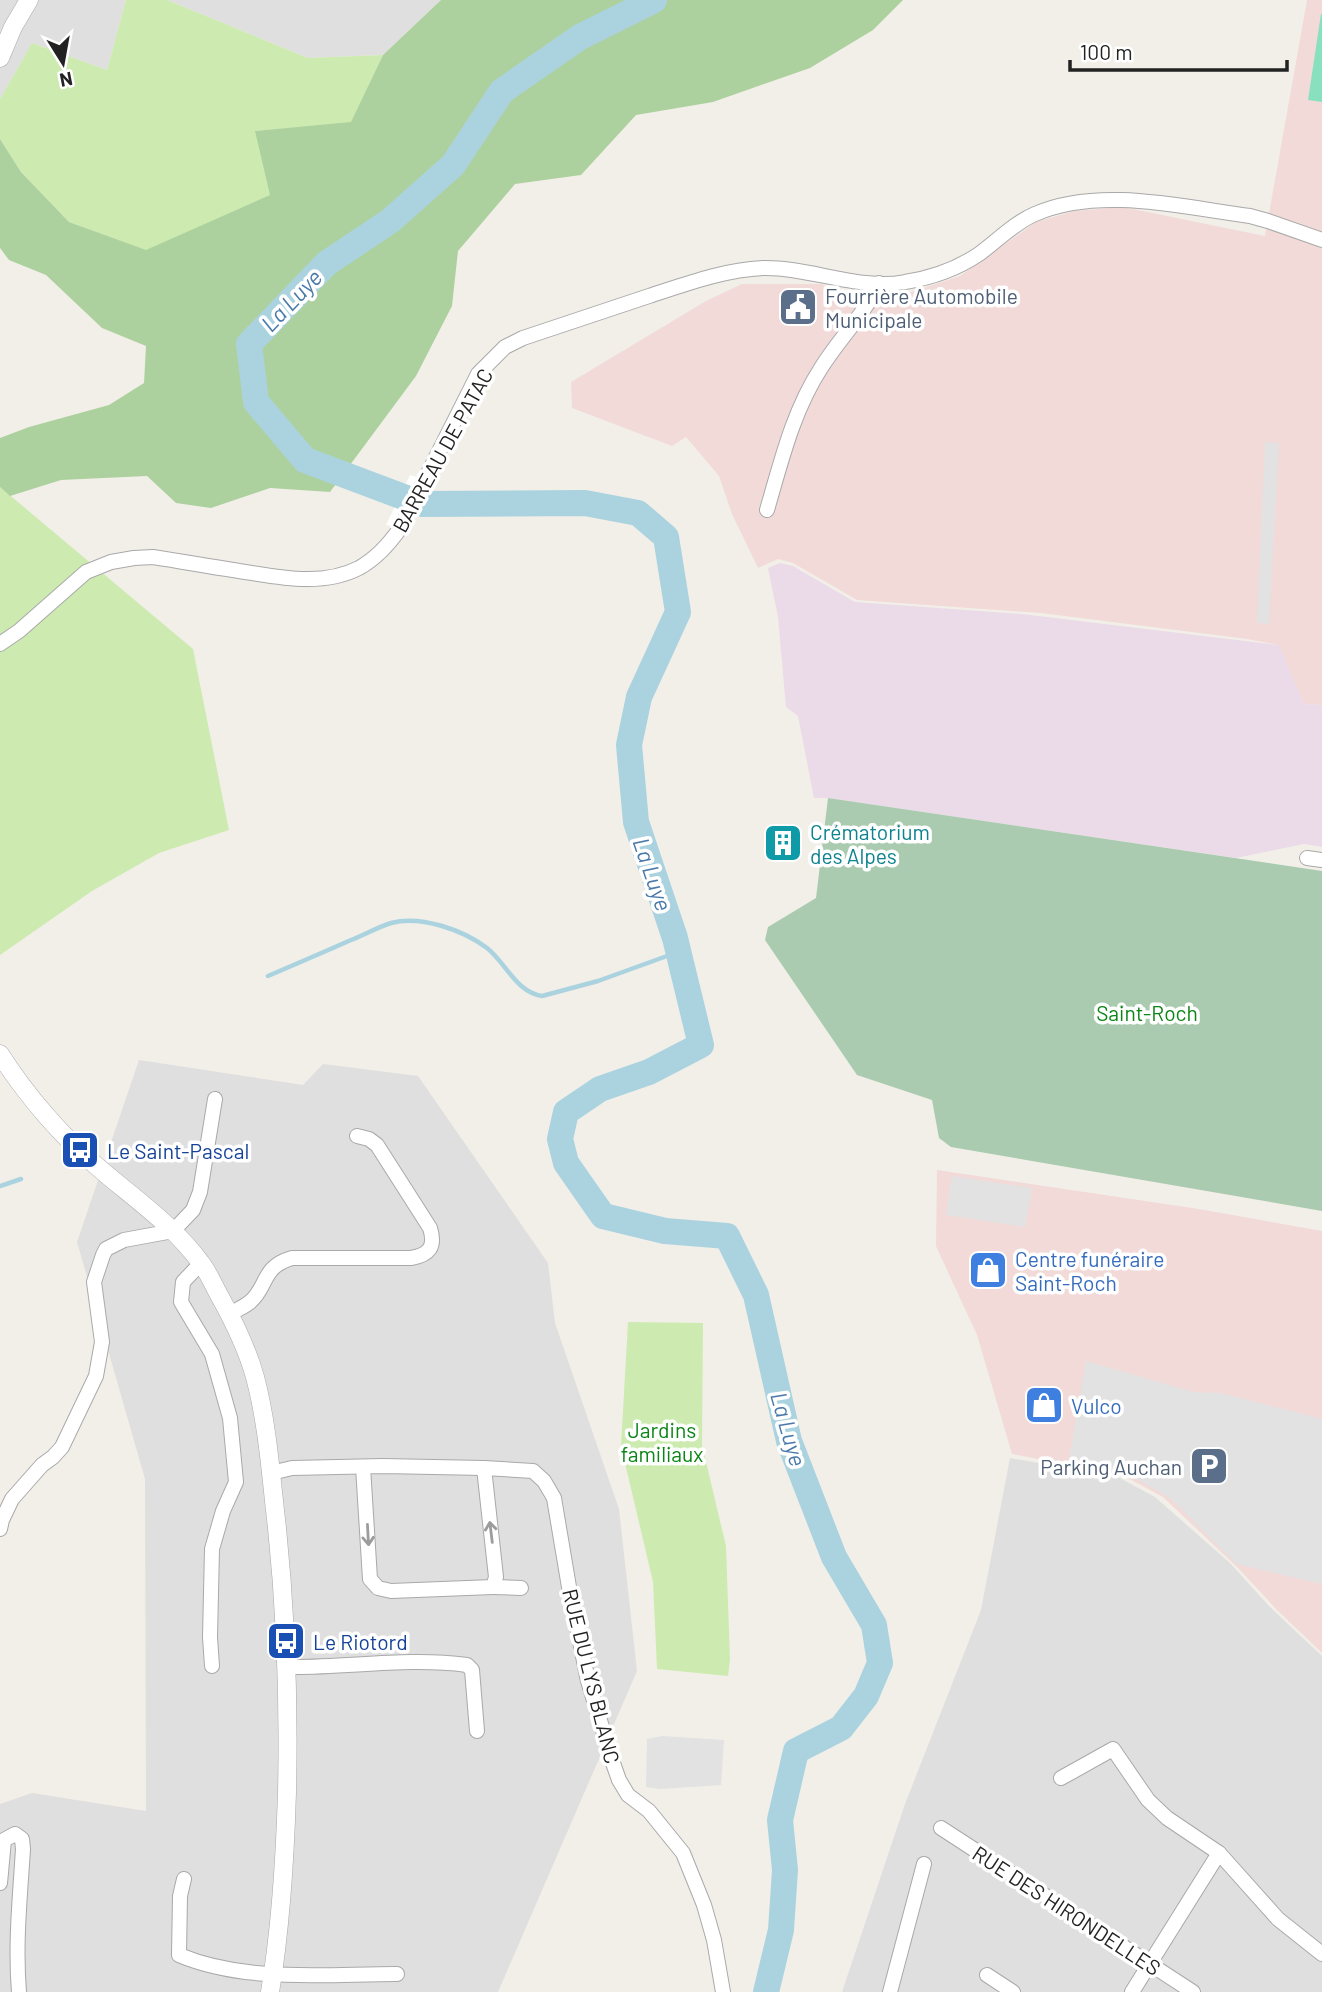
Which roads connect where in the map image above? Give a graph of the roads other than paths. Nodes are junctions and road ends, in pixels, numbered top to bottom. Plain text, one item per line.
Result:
1 (29, 0) edge
2 (0, 58) edge
3 (1322, 240) edge
4 (879, 283) junction
5 (767, 510) dead end
6 (1, 643) edge
7 (1307, 858) dead end
8 (1322, 860) edge
9 (0, 1054) edge
10 (215, 1099) dead end
11 (357, 1136) dead end
12 (173, 1231) junction
13 (201, 1263) junction
14 (230, 1314) junction
15 (363, 1467) junction
16 (484, 1468) junction
17 (271, 1473) junction
18 (0, 1529) edge
19 (493, 1587) junction
20 (521, 1588) dead end
21 (212, 1667) dead end
22 (288, 1667) junction
23 (477, 1731) dead end
24 (1061, 1779) dead end
25 (941, 1828) dead end
26 (1219, 1853) junction
27 (924, 1864) dead end
28 (184, 1880) dead end
29 (0, 1883) edge
30 (1322, 1954) edge
31 (1149, 1964) junction
32 (397, 1974) dead end
33 (987, 1975) dead end
34 (272, 1983) edge
35 (19, 1992) edge
36 (723, 1992) edge
37 (890, 1992) edge
38 (1013, 1992) edge
39 (1132, 1992) edge
40 (1192, 1992) edge

1 - 2 street
3 - 4 street, BARREAU DE PATAC
4 - 5 street
4 - 6 street, BARREAU DE PATAC
7 - 8 street
9 - 12 street
10 - 12 street
11 - 14 street
12 - 13 street
12 - 18 street
13 - 14 street
13 - 21 street
14 - 17 street
15 - 16 street, RUE DU LYS BLANC
15 - 17 street, RUE DU LYS BLANC
15 -> 19 street
19 -> 16 street
16 - 36 street, RUE DU LYS BLANC
17 - 22 street
19 - 20 street
22 - 23 street
22 - 34 street
24 - 26 street
25 - 31 street, RUE DES HIRONDELLES
26 - 30 street
26 - 31 street
27 - 37 street
28 - 34 street
29 - 35 street
31 - 39 street
31 - 40 street, RUE DES HIRONDELLES
32 - 34 street
33 - 38 street

